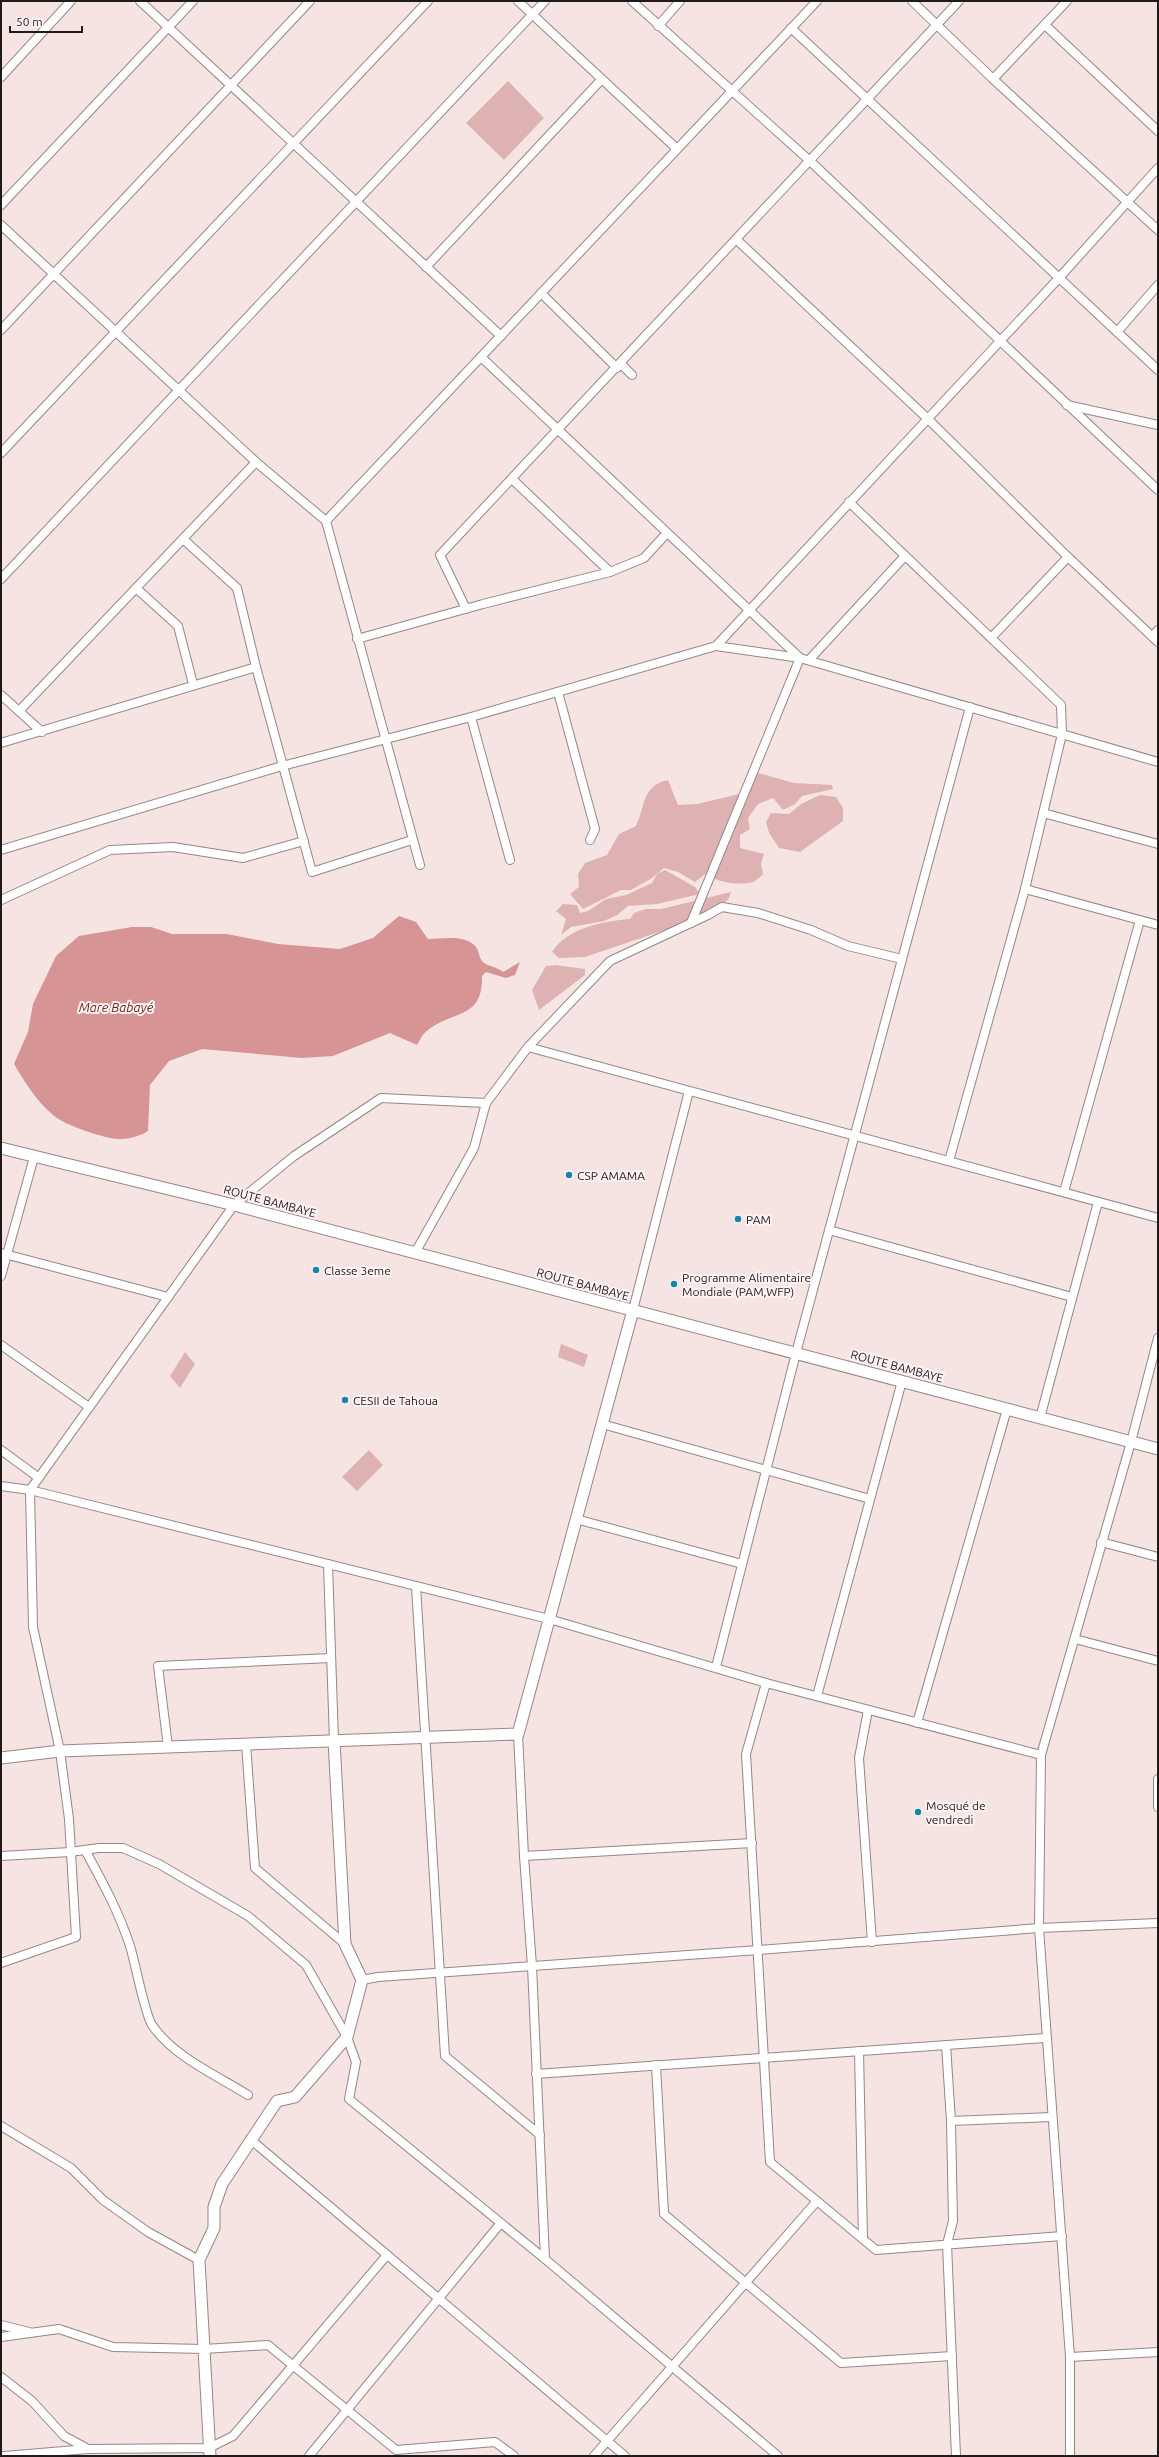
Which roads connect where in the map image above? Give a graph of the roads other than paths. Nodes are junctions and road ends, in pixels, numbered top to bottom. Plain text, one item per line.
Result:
1 (71, 1) edge
2 (140, 1) edge
3 (193, 1) edge
4 (310, 1) edge
5 (428, 1) edge
6 (518, 1) edge
7 (545, 1) edge
8 (632, 1) edge
9 (680, 1) edge
10 (817, 1) edge
11 (912, 1) edge
12 (959, 1) edge
13 (1067, 1) edge
14 (533, 15) junction
15 (936, 24) junction
16 (1044, 25) junction
17 (658, 26) junction
18 (168, 27) junction
19 (791, 28) junction
20 (1, 77) edge
21 (993, 79) junction
22 (601, 80) junction
23 (231, 86) junction
24 (731, 92) junction
25 (868, 100) junction
26 (1158, 131) edge
27 (294, 144) junction
28 (677, 149) junction
29 (810, 161) junction
30 (1158, 168) edge
31 (1127, 202) junction
32 (357, 203) junction
33 (1, 205) edge
34 (1, 225) edge
35 (1158, 230) edge
36 (737, 240) junction
37 (426, 267) junction
38 (54, 274) junction
39 (1059, 278) junction
40 (1158, 285) edge
41 (541, 293) junction
42 (1, 330) edge
43 (115, 331) junction
44 (1117, 332) junction
45 (500, 336) junction
46 (1000, 341) junction
47 (481, 357) junction
48 (619, 366) junction
49 (1158, 370) edge
50 (632, 375) dead end
51 (180, 392) junction
52 (1066, 404) junction
53 (928, 419) junction
54 (1158, 425) edge
55 (558, 429) junction
56 (1, 453) edge
57 (256, 462) junction
58 (512, 479) junction
59 (1158, 490) edge
60 (849, 502) junction
61 (326, 521) junction
62 (667, 533) junction
63 (183, 539) junction
64 (905, 556) junction
65 (1068, 557) junction
66 (610, 572) junction
67 (1, 580) edge
68 (136, 588) junction
69 (466, 609) junction
70 (750, 609) junction
71 (1158, 630) edge
72 (990, 638) junction
73 (1155, 639) edge
74 (357, 640) junction
75 (716, 646) junction
76 (800, 658) junction
77 (809, 660) junction
78 (256, 667) junction
79 (193, 684) junction
80 (558, 692) junction
81 (1, 695) edge
82 (970, 707) junction
83 (19, 711) junction
84 (471, 717) junction
85 (42, 732) junction
86 (1062, 734) junction
87 (384, 739) junction
88 (1, 743) edge
89 (1158, 762) edge
90 (282, 766) junction
91 (1043, 813) junction
92 (412, 840) junction
93 (590, 840) dead end
94 (304, 841) junction
95 (1158, 844) edge
96 (1, 850) edge
97 (510, 860) dead end
98 (420, 865) dead end
99 (1025, 889) junction
100 (1, 900) edge
101 (1140, 920) junction
102 (691, 923) junction
103 (1158, 925) edge
104 (902, 959) junction
105 (528, 1047) junction
106 (689, 1091) junction
107 (486, 1103) junction
108 (854, 1136) junction
109 (1, 1148) edge
110 (34, 1157) junction
111 (949, 1162) junction
112 (1064, 1192) junction
113 (1098, 1202) junction
114 (234, 1205) junction
115 (1158, 1218) edge
116 (829, 1230) junction
117 (415, 1252) junction
118 (4, 1254) edge
119 (1, 1276) edge
120 (168, 1297) junction
121 (1072, 1297) junction
122 (633, 1310) junction
123 (1158, 1338) edge
124 (1, 1345) edge
125 (796, 1353) junction
126 (902, 1381) junction
127 (89, 1407) junction
128 (1007, 1409) junction
129 (1040, 1418) junction
130 (602, 1424) junction
131 (1131, 1442) junction
132 (1158, 1449) edge
133 (1, 1450) edge
134 (766, 1470) junction
135 (39, 1478) junction
136 (1, 1486) edge
137 (30, 1490) junction
138 (870, 1499) junction
139 (576, 1519) junction
140 (1100, 1542) junction
141 (1158, 1557) edge
142 (328, 1564) junction
143 (742, 1564) junction
144 (416, 1586) junction
145 (549, 1619) junction
146 (1075, 1639) junction
147 (331, 1658) junction
148 (1158, 1661) edge
149 (716, 1667) junction
150 (766, 1683) junction
151 (817, 1696) junction
152 (868, 1710) junction
153 (917, 1723) junction
154 (518, 1734) junction
155 (427, 1737) junction
156 (334, 1741) junction
157 (246, 1744) junction
158 (168, 1747) junction
159 (60, 1751) junction
160 (1041, 1755) junction
161 (1, 1758) edge
162 (1158, 1779) edge
163 (1158, 1807) edge
164 (752, 1843) junction
165 (85, 1850) junction
166 (70, 1852) junction
167 (1, 1856) edge
168 (524, 1856) junction
169 (1158, 1923) edge
170 (1039, 1928) junction
171 (872, 1942) junction
172 (345, 1944) junction
173 (759, 1950) junction
174 (1, 1963) edge
175 (532, 1966) junction
176 (440, 1972) junction
177 (362, 1980) junction
178 (347, 2037) junction
179 (1045, 2038) junction
180 (946, 2045) junction
181 (859, 2051) junction
182 (764, 2057) junction
183 (656, 2065) junction
184 (536, 2074) junction
185 (248, 2095) dead end
186 (1052, 2117) junction
187 (951, 2121) junction
188 (1, 2126) edge
189 (540, 2135) junction
190 (250, 2139) junction
191 (817, 2201) junction
192 (500, 2224) junction
193 (1062, 2236) junction
194 (864, 2239) junction
195 (947, 2244) junction
196 (387, 2255) junction
197 (545, 2259) junction
198 (199, 2260) junction
199 (746, 2282) junction
200 (440, 2299) junction
201 (1, 2325) edge
202 (34, 2333) junction
203 (1, 2337) edge
204 (204, 2349) junction
205 (1158, 2352) edge
206 (952, 2356) junction
207 (1070, 2357) junction
208 (293, 2365) junction
209 (672, 2366) junction
210 (1, 2377) edge
211 (348, 2410) junction
212 (607, 2441) junction
213 (88, 2449) junction
214 (210, 2452) edge
215 (123, 2453) edge
216 (4, 2456) edge
217 (309, 2456) edge
218 (514, 2456) edge
219 (594, 2456) edge
220 (625, 2456) edge
221 (778, 2456) edge
222 (956, 2456) edge
223 (1070, 2456) edge

1 - 20 street
2 - 18 street
3 - 18 street
4 - 23 street
5 - 27 street
6 - 14 street
7 - 14 street
8 - 17 street
9 - 17 street
10 - 19 street
11 - 15 street
12 - 15 street
13 - 16 street
14 - 22 street
14 - 32 street
15 - 21 street
15 - 25 street
16 - 21 street
16 - 26 street
17 - 24 street
18 - 23 street
18 - 33 street
19 - 24 street
19 - 25 street
21 - 31 street
22 - 28 street
22 - 37 street
23 - 27 street
23 - 38 street
24 - 28 street
24 - 29 street
25 - 29 street
25 - 39 street
27 - 32 street
27 - 43 street
28 - 41 street
29 - 36 street
29 - 46 street
30 - 31 street
31 - 35 street
31 - 39 street
32 - 37 street
32 - 51 street
34 - 38 street
36 - 48 street
36 - 53 street
37 - 45 street
38 - 42 street
38 - 43 street
39 - 44 street
39 - 46 street
40 - 44 street
41 - 45 street
41 - 48 street
43 - 51 street
43 - 56 street
44 - 49 street
45 - 47 street
46 - 52 street
46 - 53 street
47 - 55 street
47 - 61 street
48 - 50 street
48 - 55 street
51 - 57 street
51 - 67 street
52 - 54 street
52 - 59 street
53 - 60 street
53 - 65 street
55 - 58 street
55 - 62 street
57 - 61 street
57 - 63 street
58 - 66 street
58 - 69 street
60 - 64 street
60 - 70 street
61 - 74 street
62 - 66 street
62 - 70 street
63 - 68 street
63 - 78 street
64 - 72 street
64 - 77 street
65 - 72 street
65 - 73 street
66 - 69 street
68 - 79 street
68 - 83 street
69 - 74 street
70 - 75 street
70 - 76 street
71 - 73 street
72 - 86 street
74 - 87 street
75 - 76 street
75 - 80 street
76 - 77 street
76 - 102 street
77 - 82 street
78 - 79 street
78 - 90 street
79 - 85 street
80 - 84 street
80 - 93 street
81 - 83 street
82 - 86 street
82 - 104 street
83 - 85 street
84 - 87 street
84 - 97 street
85 - 88 street
86 - 89 street
86 - 91 street
87 - 90 street
87 - 92 street
90 - 94 street
90 - 96 street
91 - 95 street
91 - 99 street
92 - 94 street
92 - 98 street
94 - 100 street
99 - 101 street
99 - 111 street
101 - 103 street
101 - 112 street
102 - 104 street
102 - 105 street
104 - 108 street
105 - 106 street
105 - 107 street
106 - 108 street
106 - 122 street
107 - 114 street
107 - 117 street
108 - 111 street
108 - 116 street
109 - 110 street, ROUTE BAMBAYE
110 - 114 street, ROUTE BAMBAYE
110 - 118 street
111 - 112 street
112 - 113 street
113 - 115 street
113 - 121 street
114 - 117 street, ROUTE BAMBAYE
114 - 120 street
116 - 121 street
116 - 125 street
117 - 122 street, ROUTE BAMBAYE
118 - 119 street
118 - 120 street
120 - 127 street
121 - 129 street
122 - 125 street, ROUTE BAMBAYE
122 - 130 street
123 - 131 street
124 - 127 street
125 - 126 street, ROUTE BAMBAYE
125 - 134 street
126 - 128 street, ROUTE BAMBAYE
126 - 138 street
127 - 135 street
128 - 129 street, ROUTE BAMBAYE
128 - 153 street
129 - 131 street, ROUTE BAMBAYE
130 - 134 street
130 - 139 street
131 - 132 street, ROUTE BAMBAYE
131 - 140 street
133 - 135 street
134 - 138 street
134 - 143 street
135 - 137 street
136 - 137 street
137 - 142 street
137 - 159 street
138 - 151 street
139 - 143 street
139 - 145 street
140 - 141 street
140 - 146 street
142 - 144 street
142 - 147 street
143 - 149 street
144 - 145 street
144 - 155 street
145 - 149 street
145 - 154 street
146 - 148 street
146 - 160 street
147 - 156 street
147 - 158 street
149 - 150 street
150 - 151 street
150 - 164 street
151 - 152 street
152 - 153 street
152 - 171 street
153 - 160 street
154 - 155 street
154 - 168 street
155 - 156 street
155 - 176 street
156 - 157 street
156 - 172 street
157 - 158 street
157 - 172 street
158 - 159 street
159 - 161 street
159 - 166 street
160 - 170 street
162 - 163 street
164 - 168 street
164 - 173 street
165 - 166 street
165 - 178 street
165 - 185 street
166 - 167 street
166 - 174 street
168 - 175 street
169 - 170 street
170 - 171 street
170 - 179 street
171 - 173 street
172 - 177 street
173 - 175 street
173 - 182 street
175 - 176 street
175 - 184 street
176 - 177 street
176 - 189 street
177 - 178 street
178 - 190 street
178 - 192 street
179 - 180 street
179 - 186 street
180 - 181 street
180 - 187 street
181 - 182 street
181 - 194 street
182 - 183 street
182 - 191 street
183 - 184 street
183 - 199 street
184 - 189 street
186 - 187 street
186 - 193 street
187 - 195 street
188 - 198 street
189 - 197 street
190 - 196 street
190 - 198 street
191 - 194 street
191 - 199 street
192 - 197 street
192 - 200 street
193 - 195 street
193 - 207 street
194 - 195 street
195 - 206 street
196 - 200 street
196 - 208 street
197 - 209 street
198 - 204 street
199 - 206 street
199 - 209 street
200 - 211 street
200 - 212 street
201 - 202 street
202 - 203 street
202 - 204 street
204 - 208 street
204 - 214 street
205 - 207 street
206 - 222 street
207 - 223 street
208 - 211 street
208 - 214 street
209 - 212 street
209 - 221 street
210 - 213 street
211 - 217 street
211 - 218 street
212 - 219 street
212 - 220 street
213 - 215 street
213 - 216 street
214 - 215 street

